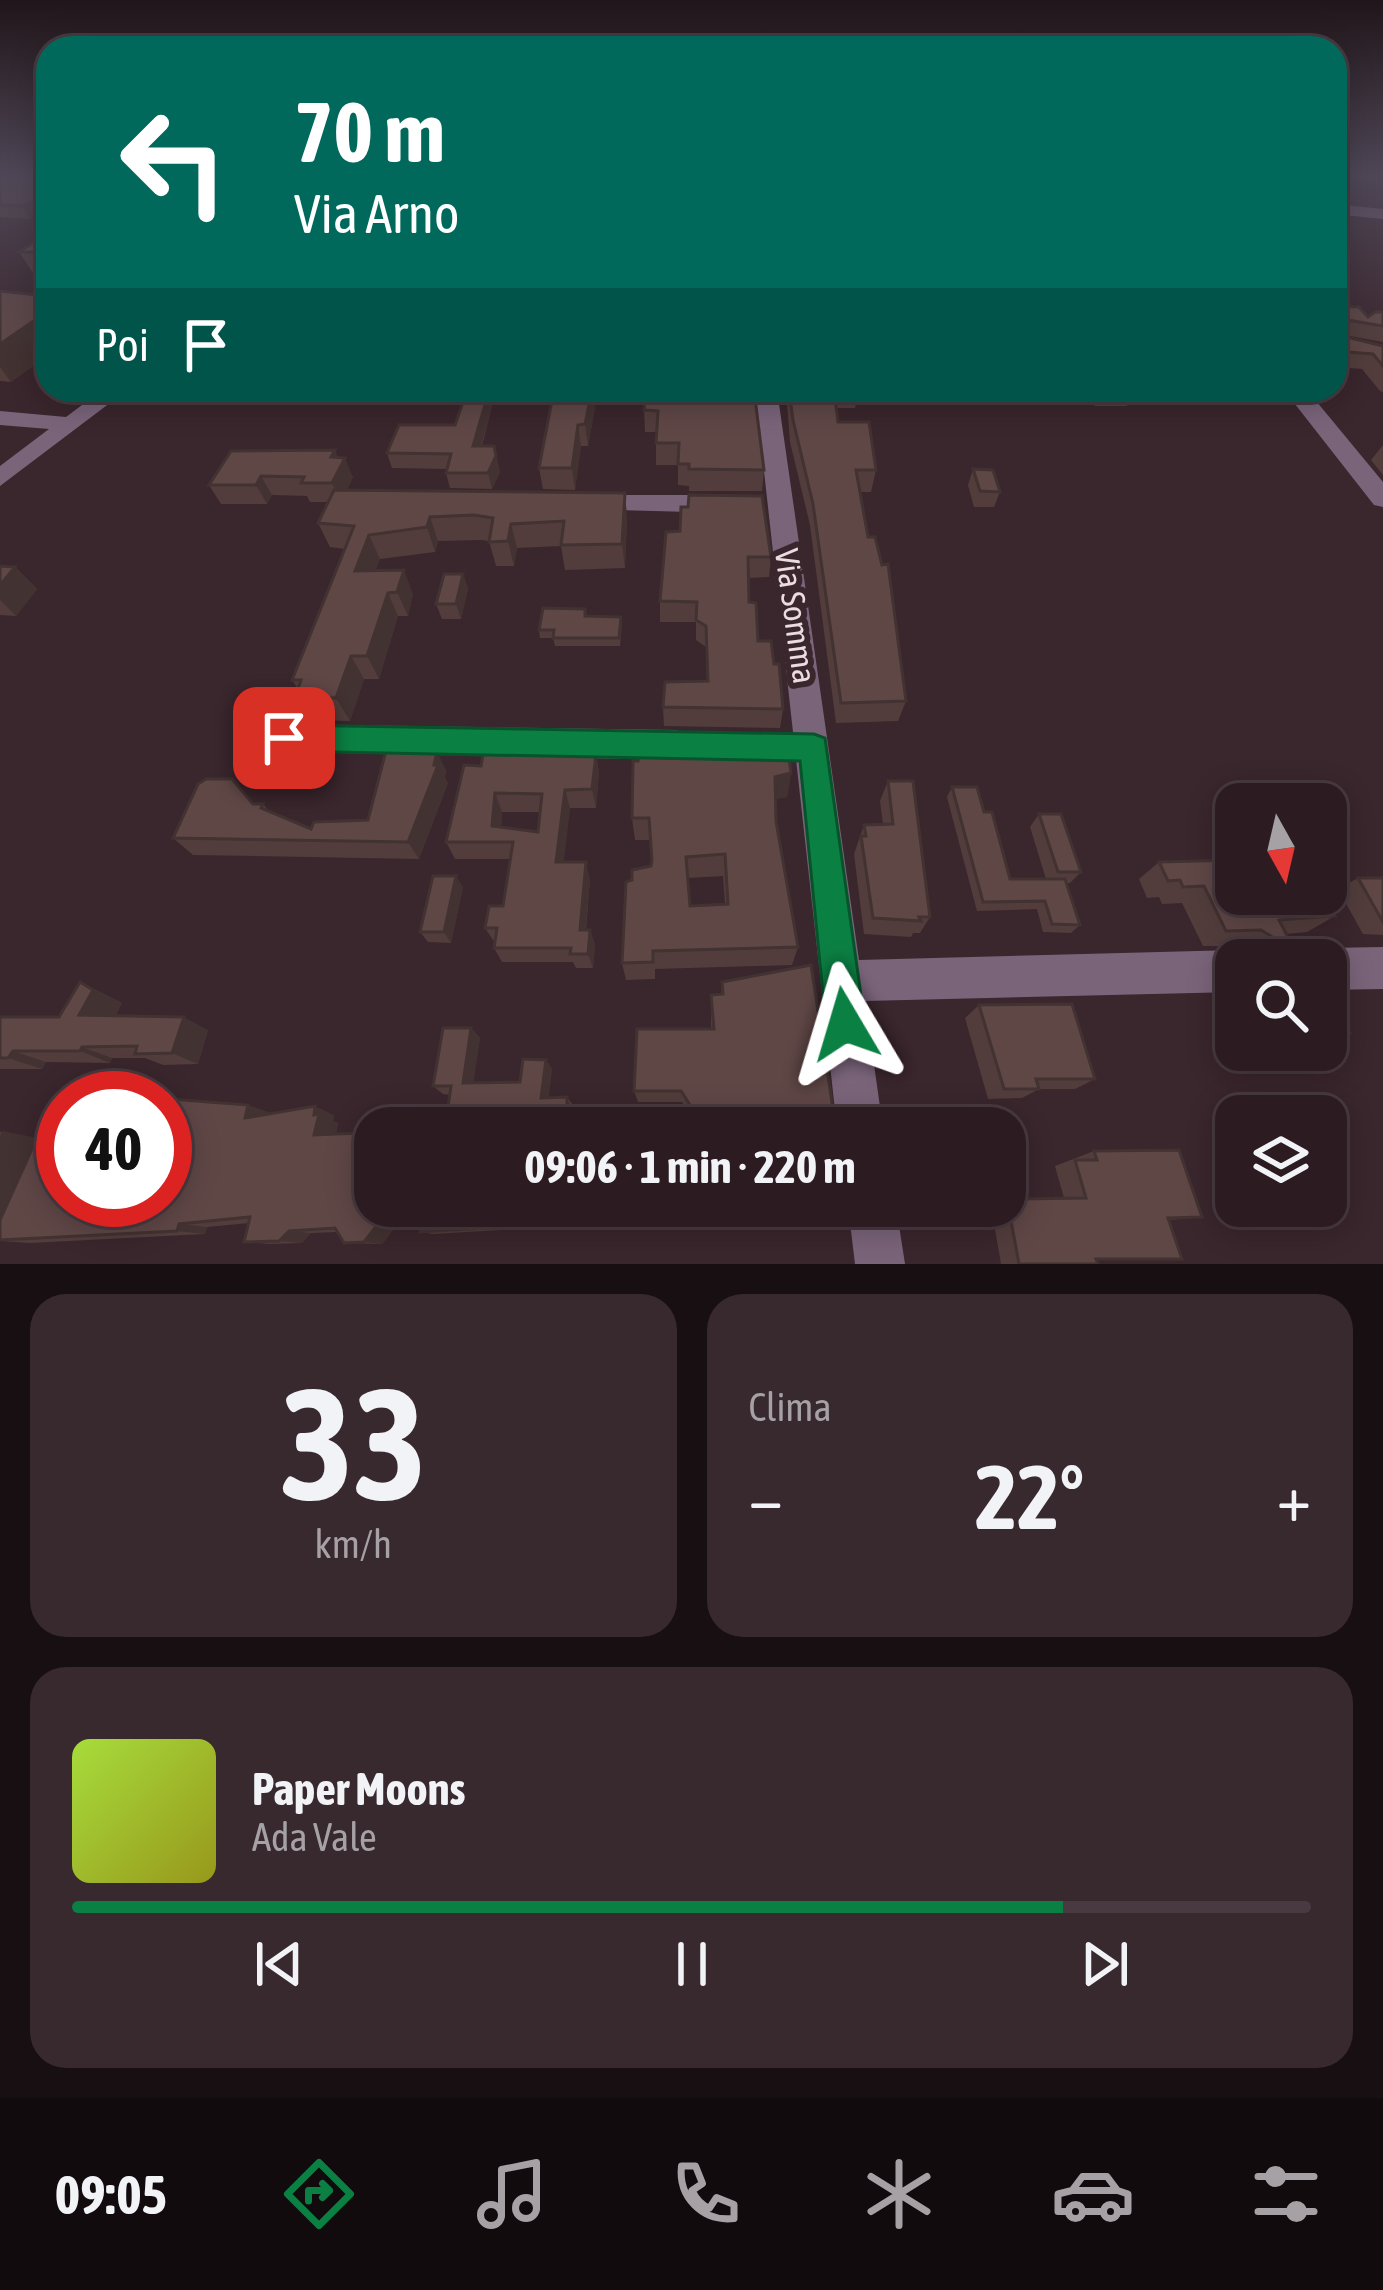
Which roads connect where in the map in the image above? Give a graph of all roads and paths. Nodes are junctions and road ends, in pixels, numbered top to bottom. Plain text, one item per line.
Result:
1 (99, 402) edge
2 (768, 402) edge
3 (1305, 402) edge
4 (0, 418) edge
5 (69, 424) junction
6 (0, 478) edge
7 (1383, 499) edge
8 (570, 502) edge
9 (781, 505) junction
10 (284, 738) dead end
11 (699, 746) edge
12 (768, 747) edge
13 (814, 748) junction
14 (1383, 968) edge
15 (1347, 969) edge
16 (1215, 972) edge
17 (839, 981) junction
18 (857, 1107) edge
19 (875, 1227) edge
20 (880, 1264) edge

1 - 5 street
2 - 9 street, Via Somma
3 - 7 street
4 - 5 street
5 - 6 street
8 - 9 street
9 - 13 street, Via Somma
10 - 11 street
12 - 13 street
13 - 17 street, Via Somma
14 - 15 street
16 - 17 street
17 - 18 street, Via Somma
19 - 20 street

